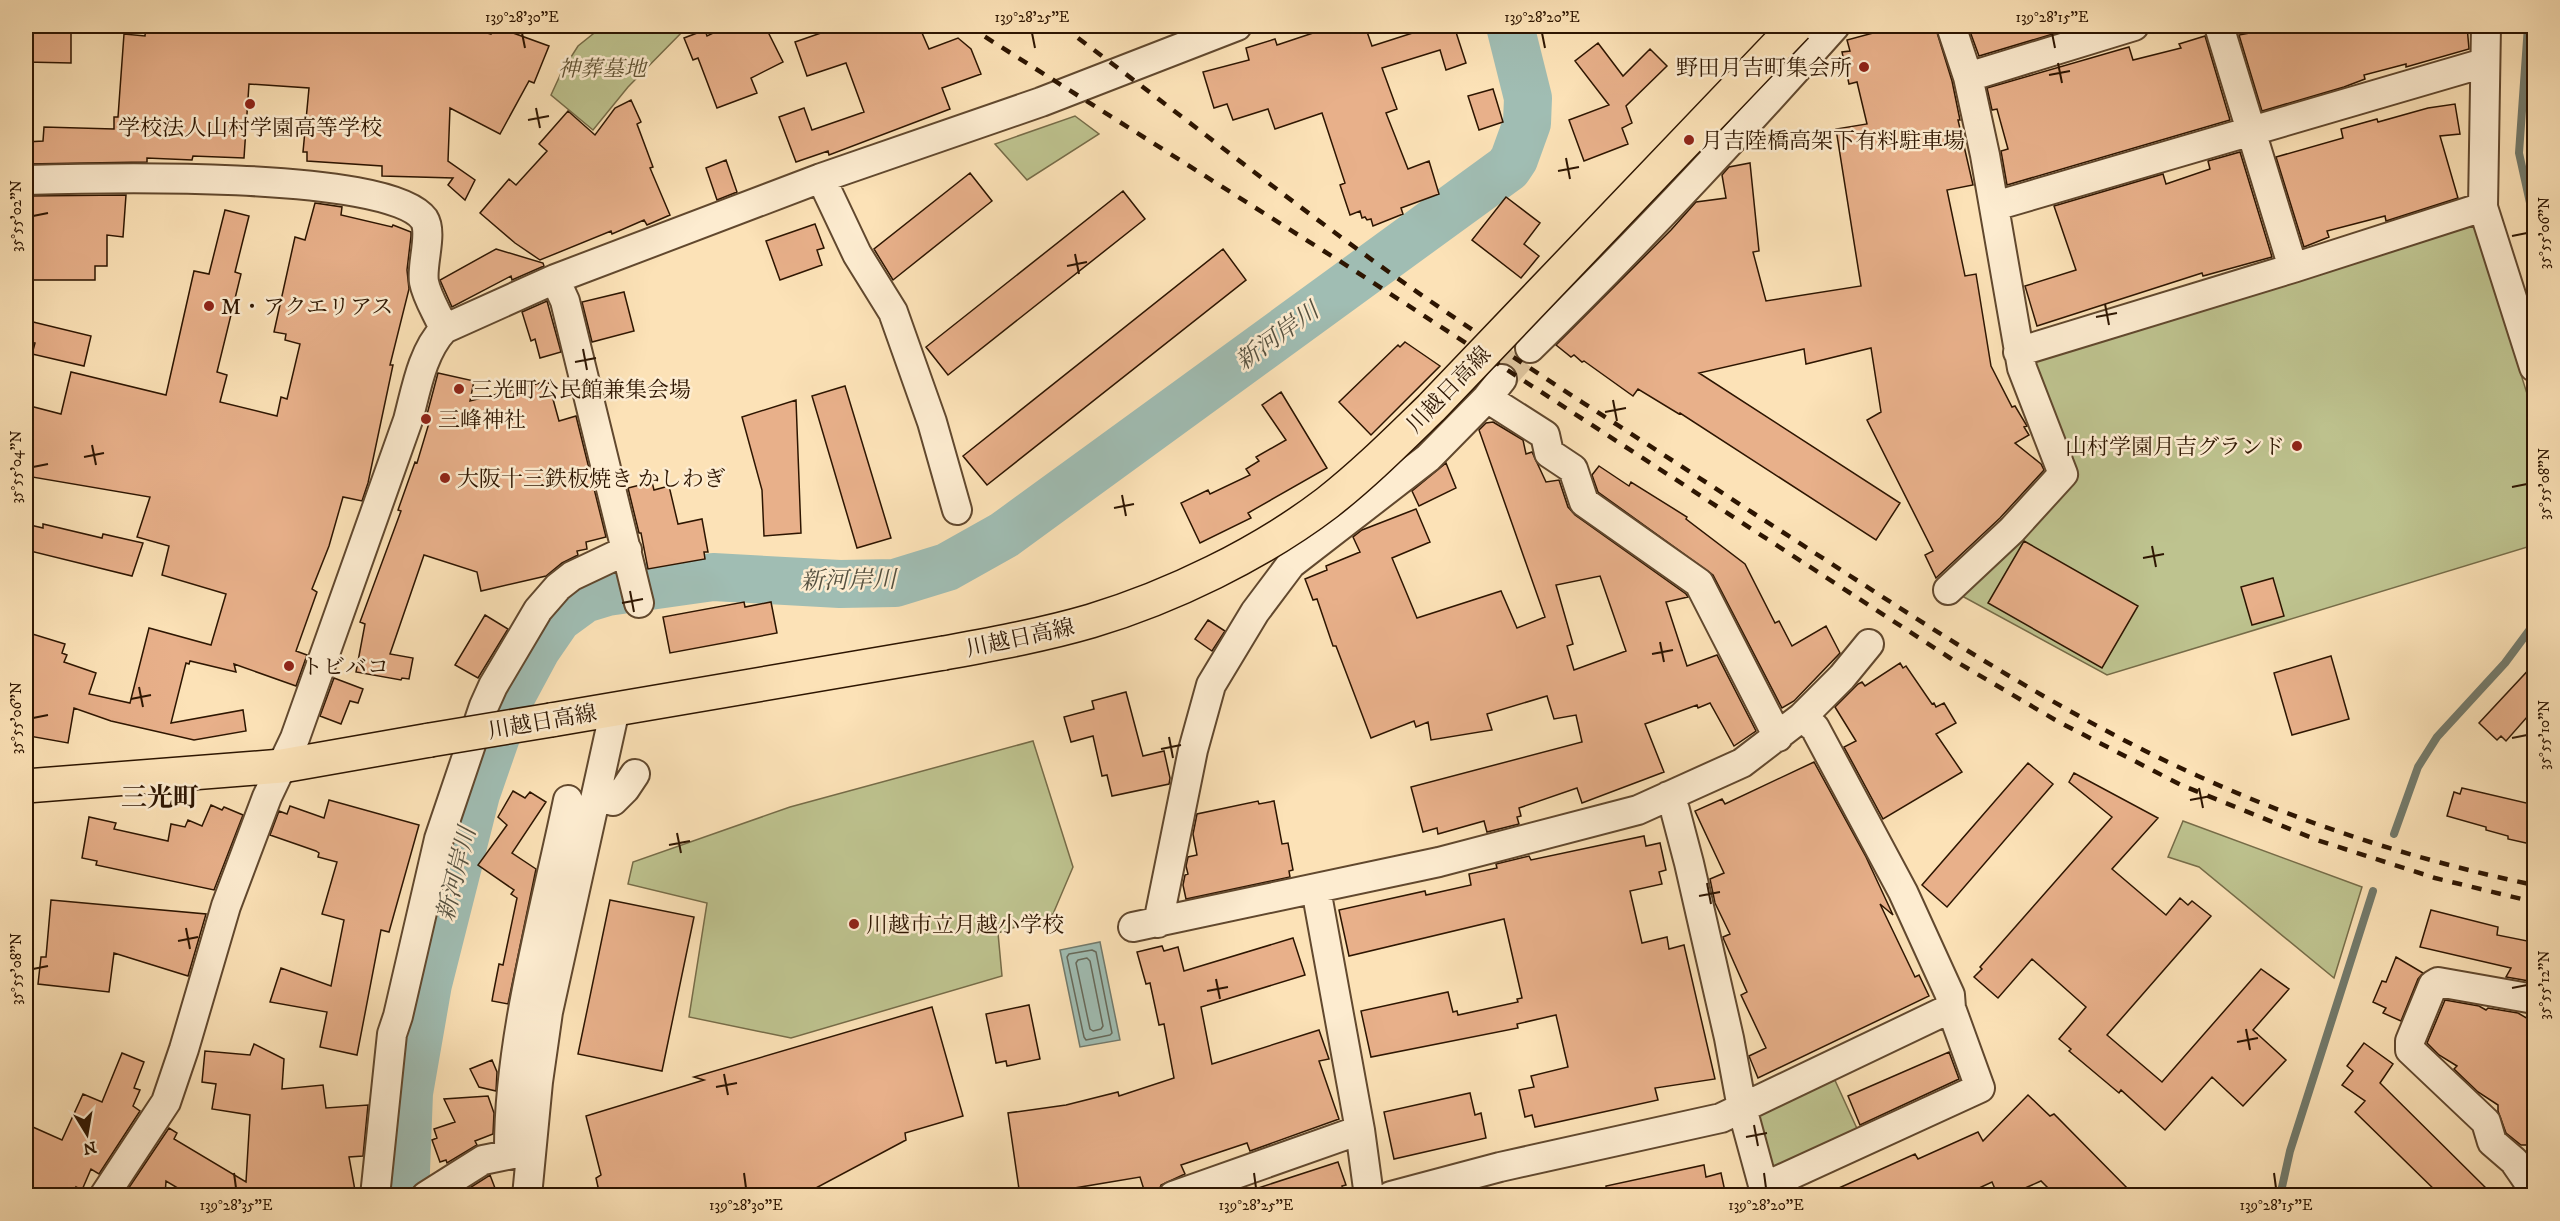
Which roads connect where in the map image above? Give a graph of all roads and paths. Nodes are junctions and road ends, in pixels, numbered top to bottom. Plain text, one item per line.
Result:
1 (1237, 26) edge
2 (1796, 26) edge
3 (1835, 26) edge
4 (1951, 26) edge
5 (2134, 26) edge
6 (2219, 26) edge
7 (2486, 26) edge
8 (2484, 63) junction
9 (1968, 77) junction
10 (2252, 132) junction
11 (822, 178) junction
12 (26, 180) edge
13 (1995, 206) junction
14 (2483, 207) junction
15 (2294, 268) junction
16 (555, 279) junction
17 (444, 328) junction
18 (1530, 348) tunnel mouth
19 (2018, 352) junction
20 (2535, 367) edge
21 (957, 510) dead end
22 (629, 558) junction
23 (1948, 590) dead end
24 (639, 603) dead end
25 (1869, 644) dead end
26 (615, 709) junction
27 (1802, 717) junction
28 (1778, 737) junction
29 (282, 766) junction
30 (635, 774) dead end
31 (26, 786) edge
32 (1668, 796) junction
33 (568, 798) dead end
34 (613, 801) dead end
35 (1316, 890) junction
36 (2535, 999) edge
37 (1951, 1008) junction
38 (1742, 1108) junction
39 (1360, 1130) junction
40 (520, 1152) junction
41 (2535, 1190) edge
42 (1765, 1191) edge
43 (104, 1196) edge
44 (375, 1196) edge
45 (426, 1196) edge
46 (527, 1196) edge
47 (1173, 1196) edge
48 (1369, 1196) edge
49 (1390, 1196) edge

1 - 11 street
2 - 26 main road, 川越日高線, bridge
3 - 18 street
4 - 9 street
5 - 9 street
6 - 10 street
7 - 8 street
8 - 10 street
8 - 14 street
9 - 13 street
10 - 13 street
10 - 15 street
11 - 16 street
11 - 21 street
12 - 17 street
13 - 19 street
14 - 15 street
14 - 20 street
15 - 19 street
16 - 17 street
16 - 22 street
17 - 29 street
19 - 23 street
22 - 24 street
22 - 44 street
25 - 27 street
26 - 29 main road, 川越日高線, bridge
26 - 40 street
27 - 28 street
27 - 37 street
28 - 32 street
28 - 35 street
29 - 31 main road, 川越日高線
29 - 43 street
30 - 34 street
32 - 35 street
32 - 38 street
33 - 40 street
35 - 39 street
36 - 41 street
37 - 38 street
37 - 42 street
38 - 42 street
38 - 49 street
39 - 47 street
39 - 48 street
40 - 45 street
40 - 46 street

